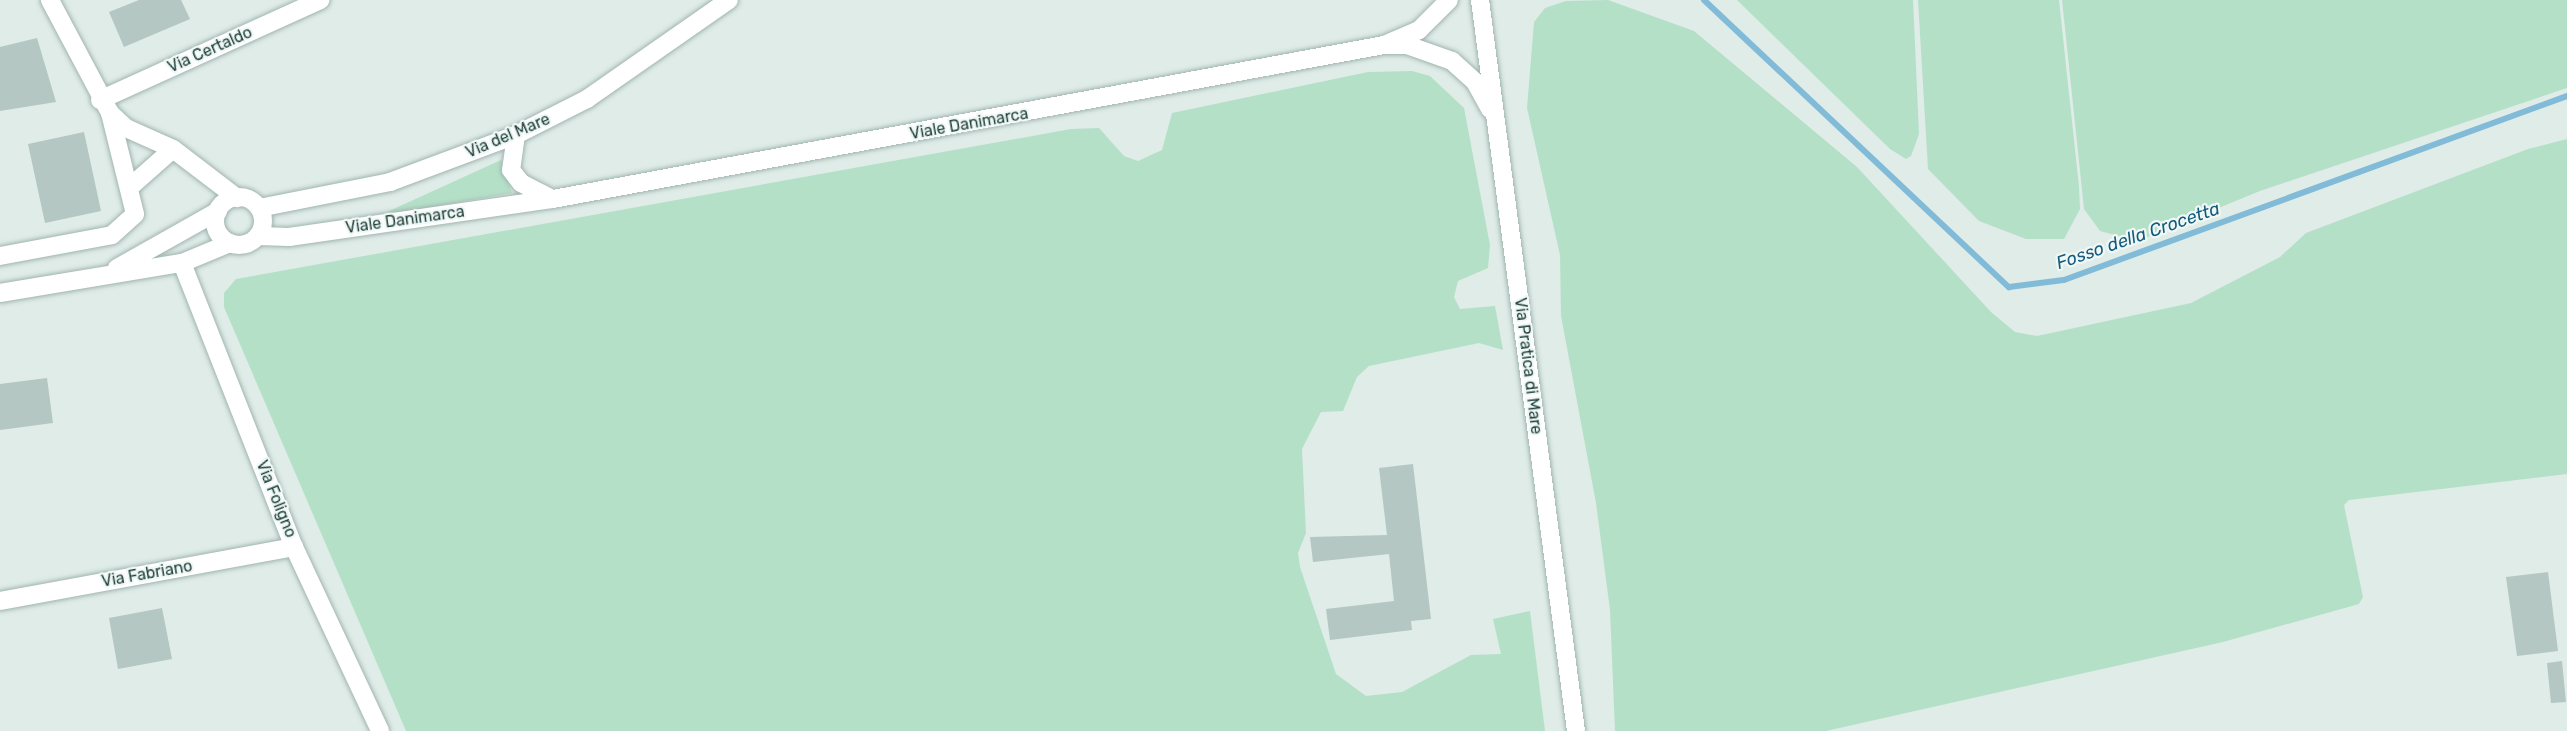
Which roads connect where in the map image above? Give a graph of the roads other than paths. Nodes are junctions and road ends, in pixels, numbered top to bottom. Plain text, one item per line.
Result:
1 (50, 0) edge
2 (320, 0) edge
3 (729, 0) edge
4 (1449, 0) edge
5 (1480, 0) edge
6 (1384, 45) junction
7 (105, 106) junction
8 (1495, 118) junction
9 (516, 135) junction
10 (173, 149) junction
11 (130, 187) junction
12 (237, 198) junction
13 (553, 199) junction
14 (259, 208) junction
15 (218, 211) junction
16 (258, 236) junction
17 (230, 243) junction
18 (0, 256) edge
19 (182, 263) junction
20 (108, 272) junction
21 (0, 293) edge
22 (294, 547) junction
23 (0, 601) edge
24 (380, 731) edge
25 (1576, 731) edge

1 - 7 street
2 - 7 street, Via Certaldo
3 - 9 street, Via del Mare
4 - 6 street, Viale Danimarca
5 - 8 street, Via Pratica di Mare
6 - 8 street, Viale Danimarca
6 - 13 street, Viale Danimarca
7 - 10 street
7 - 11 street
8 - 25 street, Via Pratica di Mare
9 - 13 street
9 - 14 street, Via del Mare
10 - 11 street
10 - 12 street
11 - 18 street
12 - 14 street
12 - 15 street
13 - 16 street, Viale Danimarca
14 - 16 street
15 - 17 street
15 - 20 street
16 - 17 street
17 - 19 street
19 - 20 street
19 - 22 street, Via Foligno
20 - 21 street
22 - 23 street, Via Fabriano
22 - 24 street, Via Foligno

